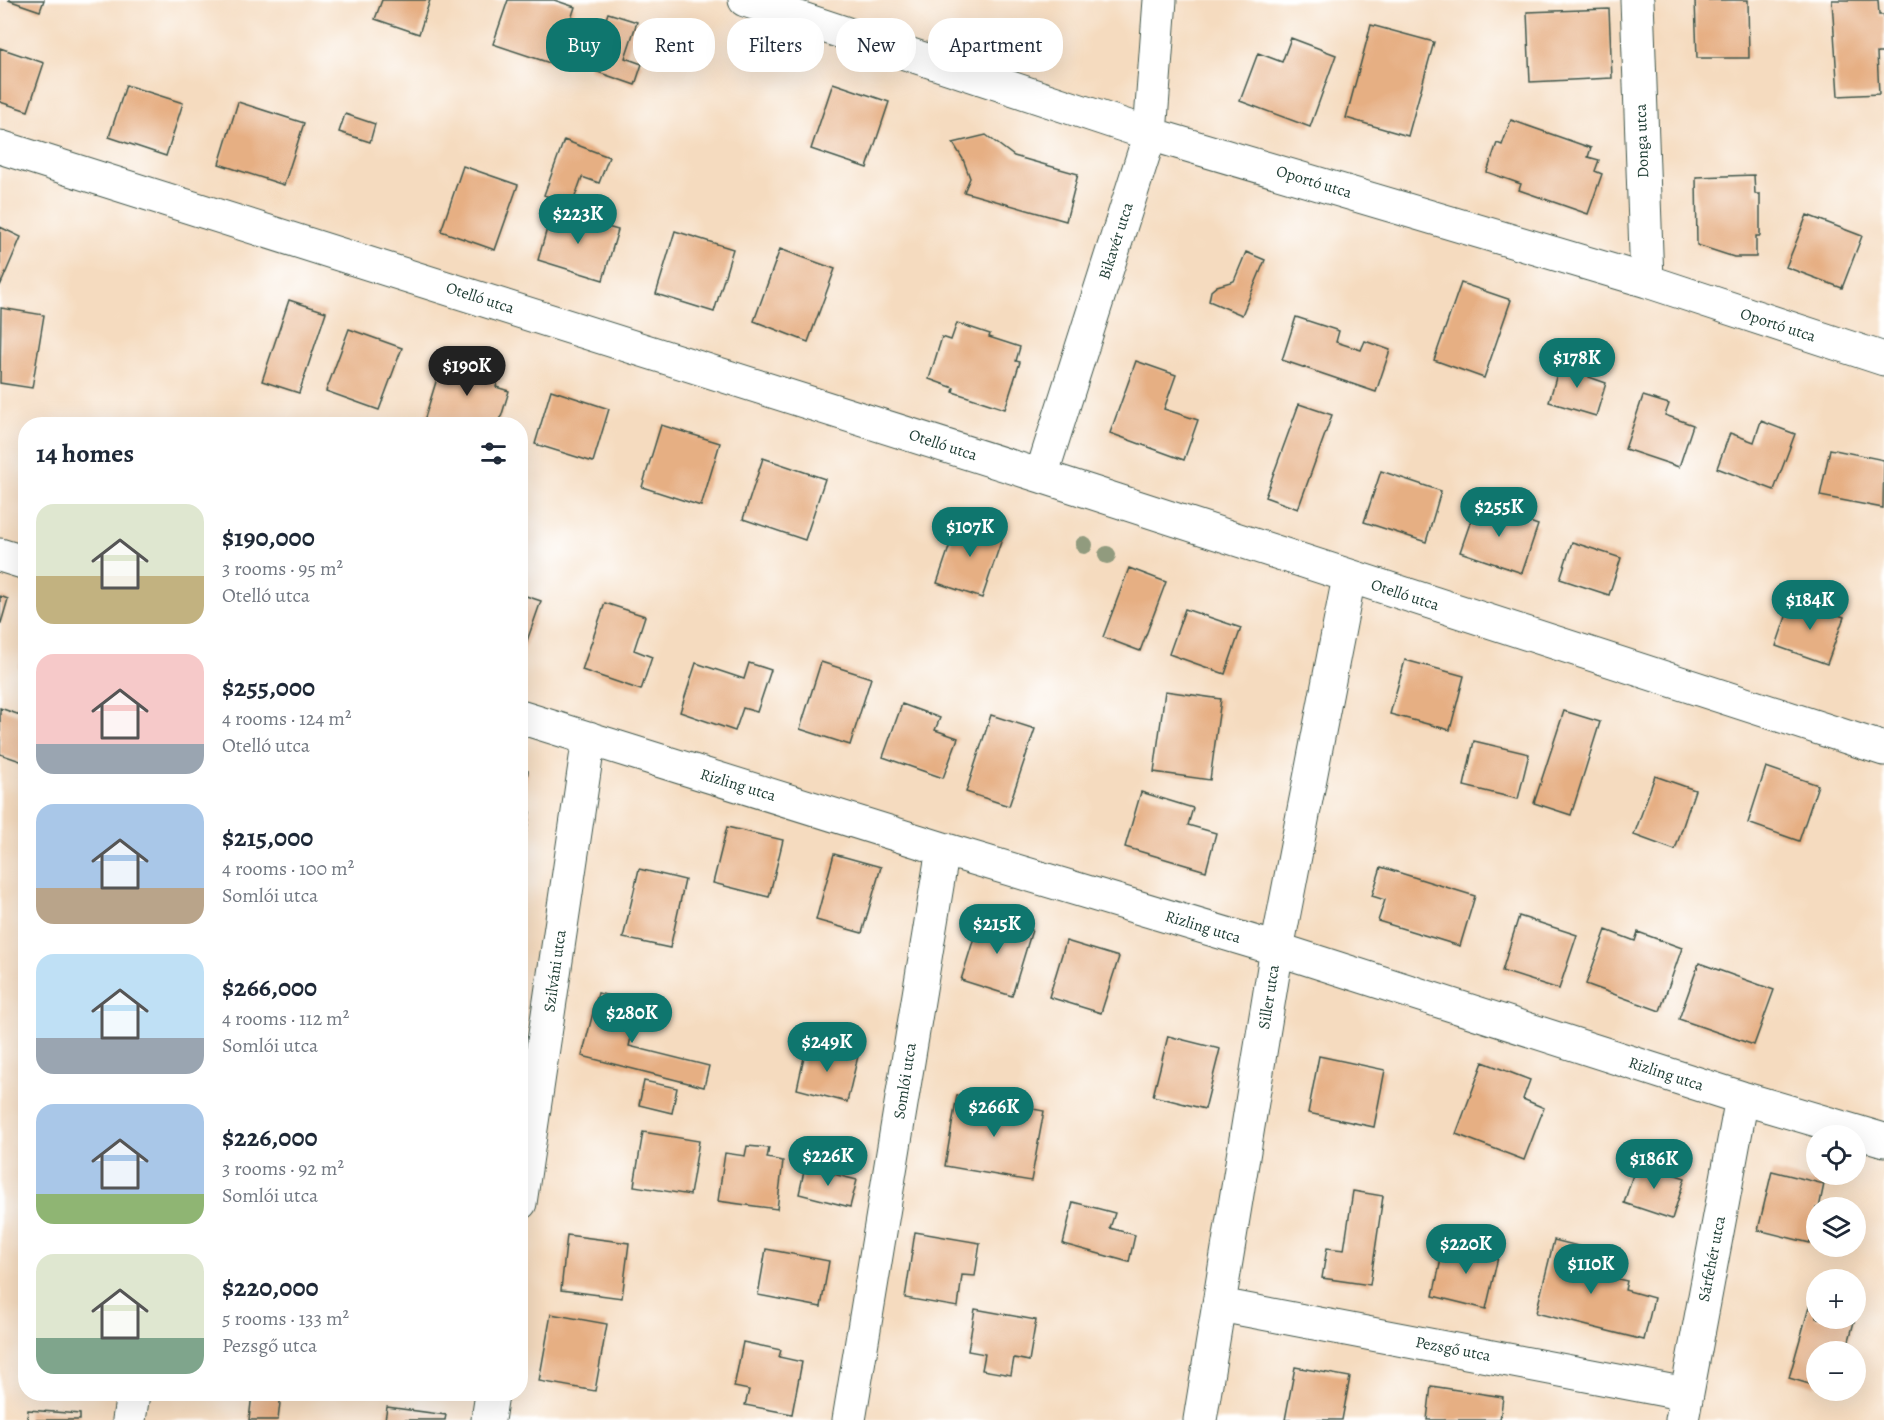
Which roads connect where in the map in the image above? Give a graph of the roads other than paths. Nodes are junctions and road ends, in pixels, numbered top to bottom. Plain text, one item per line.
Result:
1 (745, 0) edge
2 (1160, 0) edge
3 (1637, 0) edge
4 (1150, 134) junction
5 (0, 147) edge
6 (1647, 281) junction
7 (1884, 359) edge
8 (1041, 476) junction
9 (0, 555) edge
10 (18, 561) edge
11 (1349, 577) junction
12 (528, 719) edge
13 (589, 738) junction
14 (1884, 750) edge
15 (943, 849) junction
16 (1277, 949) junction
17 (1742, 1098) junction
18 (1884, 1140) edge
19 (528, 1149) edge
20 (1220, 1305) junction
21 (132, 1401) edge
22 (491, 1401) edge
23 (1684, 1407) edge
24 (129, 1420) edge
25 (488, 1420) edge
26 (849, 1420) edge
27 (1200, 1420) edge

1 - 4 street, Oportó utca
2 - 4 street, Bikavér utca
3 - 6 street, Donga utca
4 - 6 street, Oportó utca
4 - 8 street, Bikavér utca
5 - 8 street, Otelló utca
6 - 7 street, Oportó utca
8 - 11 street, Otelló utca
9 - 10 street
11 - 14 street, Otelló utca
11 - 16 street, Siller utca
12 - 13 street, Rizling utca
13 - 15 street, Rizling utca
13 - 19 street, Szilváni utca
15 - 16 street, Rizling utca
15 - 26 street, Somlói utca
16 - 17 street, Rizling utca
16 - 20 street, Siller utca
17 - 18 street, Rizling utca
17 - 23 street, Sárfehér utca
20 - 23 street, Pezsgő utca
20 - 27 street, Siller utca
21 - 24 street
22 - 25 street

